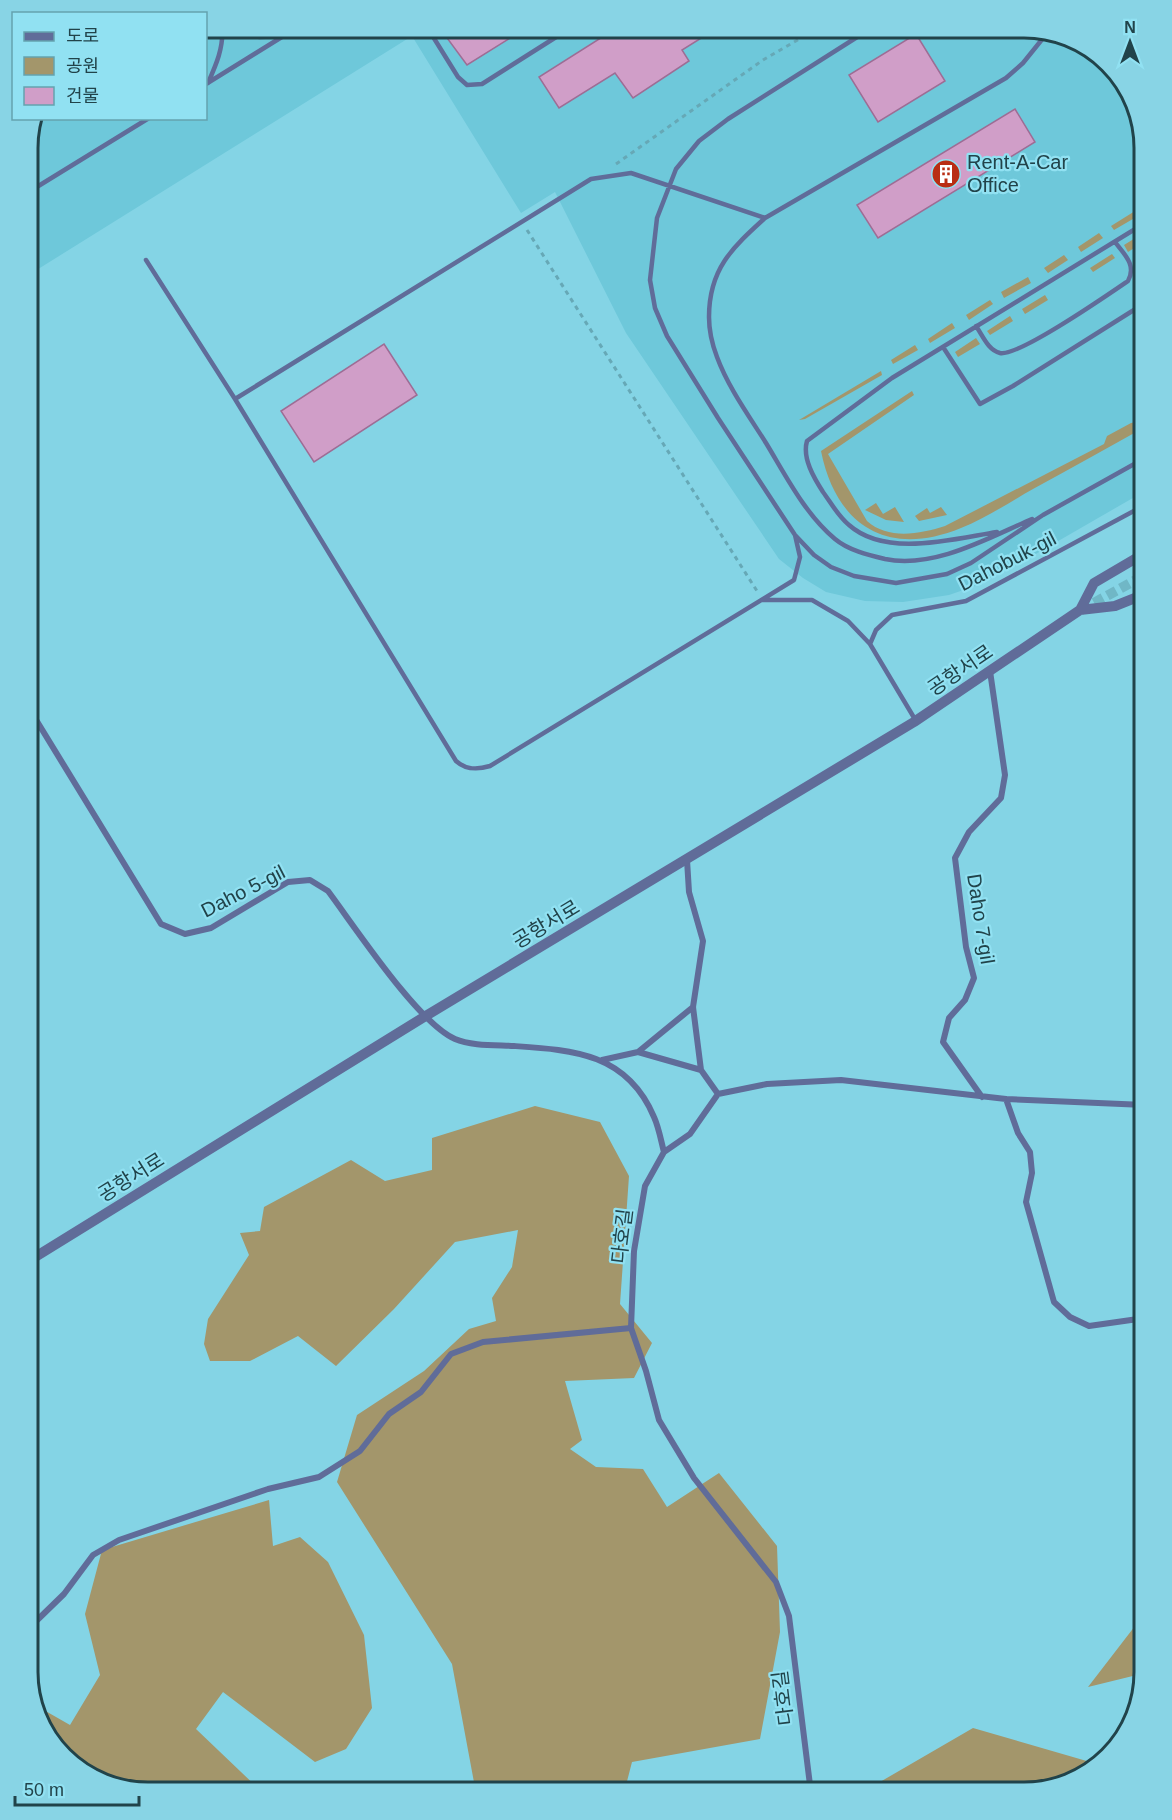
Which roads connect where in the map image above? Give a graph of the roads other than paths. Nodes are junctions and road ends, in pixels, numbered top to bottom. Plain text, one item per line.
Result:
1 (223, 38) edge
2 (282, 38) edge
3 (434, 38) edge
4 (555, 38) edge
5 (856, 38) edge
6 (1042, 39) edge
7 (207, 84) edge
8 (146, 120) edge
9 (38, 186) edge
10 (765, 218) junction
11 (1134, 230) edge
12 (1115, 242) junction
13 (146, 260) dead end
14 (1134, 310) edge
15 (976, 326) junction
16 (943, 347) junction
17 (235, 399) junction
18 (1134, 464) edge
19 (1134, 511) edge
20 (1043, 515) junction
21 (1005, 531) junction
22 (795, 535) junction
23 (1134, 559) edge
24 (1134, 599) edge
25 (763, 600) junction
26 (1080, 610) junction
27 (870, 644) junction
28 (990, 671) junction
29 (916, 720) junction
30 (38, 723) edge
31 (687, 860) junction
32 (693, 1007) junction
33 (424, 1017) junction
34 (638, 1052) junction
35 (602, 1060) junction
36 (701, 1070) junction
37 (718, 1094) junction
38 (982, 1097) junction
39 (1006, 1099) junction
40 (1134, 1105) edge
41 (664, 1152) junction
42 (38, 1255) edge
43 (1134, 1320) edge
44 (631, 1328) junction
45 (38, 1619) edge
46 (811, 1782) edge

1 - 7 lane
2 - 7 lane
3 - 4 lane
5 - 22 lane
6 - 10 lane
8 - 9 lane
10 - 17 lane
10 - 21 lane
11 - 12 lane
12 - 15 lane
12 - 15 lane
13 - 17 lane
14 - 16 lane
15 - 16 lane
16 - 21 lane
17 - 25 lane
18 - 20 lane
19 - 27 lane, Dahobuk-gil
20 - 21 lane
20 - 22 lane
22 - 25 lane
23 - 26 street
24 - 26 street
25 - 27 lane
26 - 28 street, 공항서로
27 - 29 lane
28 - 29 street, 공항서로
28 - 38 street, Daho 7-gil
29 - 31 street, 공항서로
30 - 33 street, Daho 5-gil
31 - 32 street
31 - 33 street, 공항서로
32 - 34 street
32 - 36 street
33 - 35 street, Daho 5-gil
33 - 42 street, 공항서로
34 - 35 street
34 - 36 street
35 - 41 street
36 - 37 street
37 - 38 street
37 - 41 street, 다호길
38 - 39 street
39 - 40 street
39 - 43 street
41 - 44 street, 다호길
44 - 45 street
44 - 46 street, 다호길

